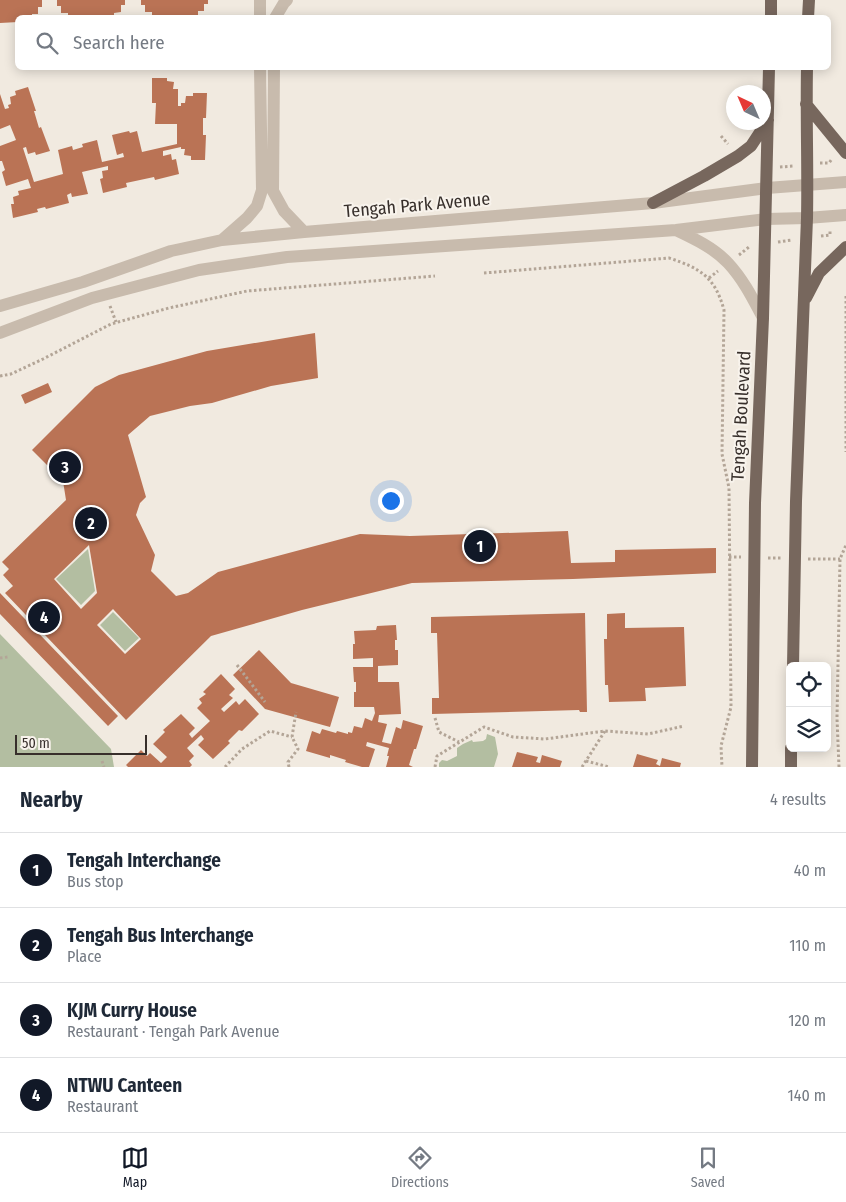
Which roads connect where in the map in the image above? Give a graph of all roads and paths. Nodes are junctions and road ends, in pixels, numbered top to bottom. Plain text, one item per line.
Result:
1 (260, 0) edge
2 (287, 0) edge
3 (771, 0) edge
4 (809, 0) edge
5 (260, 15) edge
6 (276, 15) edge
7 (771, 15) edge
8 (808, 15) edge
9 (260, 70) edge
10 (274, 70) edge
11 (769, 70) edge
12 (807, 70) edge
13 (769, 85) edge
14 (806, 104) junction
15 (761, 130) edge
16 (768, 130) edge
17 (846, 153) edge
18 (846, 182) edge
19 (808, 185) junction
20 (767, 188) junction
21 (652, 203) junction
22 (846, 214) edge
23 (807, 218) junction
24 (766, 219) junction
25 (676, 230) junction
26 (304, 232) junction
27 (222, 240) junction
28 (846, 247) edge
29 (484, 273) dead end
30 (435, 276) dead end
31 (846, 296) edge
32 (804, 300) junction
33 (0, 306) edge
34 (763, 318) junction
35 (0, 333) edge
36 (0, 376) edge
37 (846, 452) edge
38 (846, 545) edge
39 (8, 656) dead end
40 (0, 658) edge
41 (793, 662) edge
42 (237, 665) dead end
43 (264, 702) dead end
44 (296, 712) dead end
45 (435, 718) dead end
46 (684, 726) dead end
47 (606, 731) junction
48 (292, 737) junction
49 (459, 742) junction
50 (792, 752) edge
51 (102, 761) dead end
52 (586, 761) junction
53 (104, 767) edge
54 (225, 767) edge
55 (289, 767) edge
56 (435, 767) edge
57 (582, 767) edge
58 (609, 767) edge
59 (722, 767) edge
60 (752, 767) edge
61 (791, 767) edge
62 (839, 767) edge

1 - 5 street
2 - 6 street
3 - 7 main road
4 - 8 main road
9 - 27 street
10 - 26 street
11 - 13 main road, Tengah Boulevard
12 - 14 main road
14 - 17 main road
14 - 19 main road
15 - 21 main road
16 - 20 main road, Tengah Boulevard
18 - 19 street, Tengah Park Avenue
19 - 20 street, Tengah Park Avenue
19 - 23 main road
20 - 21 street, Tengah Park Avenue
20 - 24 main road, Tengah Boulevard
21 - 26 street, Tengah Park Avenue
22 - 23 street
23 - 24 street
23 - 32 main road
24 - 25 street
24 - 34 main road, Tengah Boulevard
25 - 34 street
25 - 35 street
26 - 27 street, Tengah Park Avenue
27 - 33 street, Tengah Park Avenue
28 - 32 main road
29 - 59 path
30 - 36 path
31 - 37 path
32 - 41 main road
34 - 60 main road, Tengah Boulevard
38 - 62 path
39 - 40 path
42 - 43 path
44 - 48 path
45 - 49 path
46 - 47 path
47 - 49 path
47 - 52 path
48 - 54 path
48 - 55 path
49 - 56 path
50 - 61 main road
51 - 53 path
52 - 57 path
52 - 58 path

